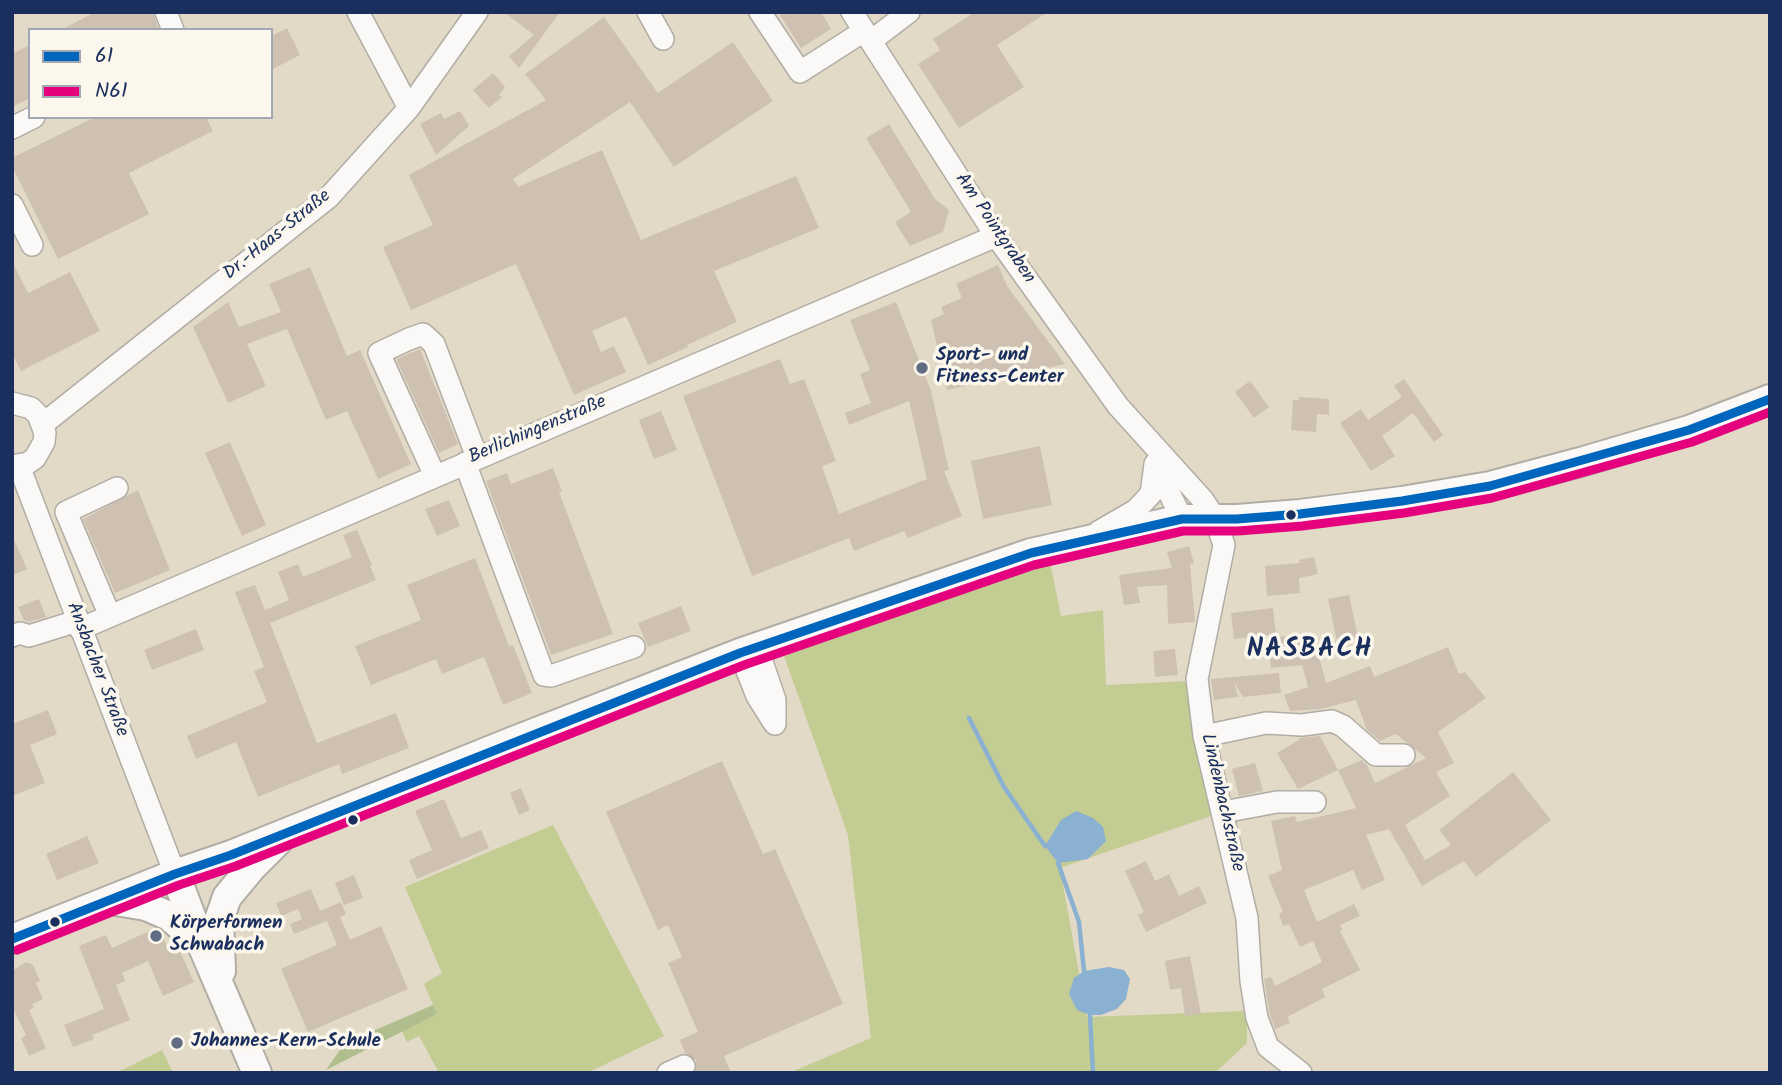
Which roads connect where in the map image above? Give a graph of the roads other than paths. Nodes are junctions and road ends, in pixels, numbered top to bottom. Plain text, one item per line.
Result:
1 (358, 12) edge
2 (477, 12) edge
3 (648, 12) edge
4 (760, 12) edge
5 (852, 12) edge
6 (909, 12) edge
7 (867, 36) junction
8 (663, 39) dead end
9 (409, 108) junction
10 (30, 119) edge
11 (12, 128) edge
12 (12, 205) edge
13 (996, 236) junction
14 (32, 245) dead end
15 (1770, 399) edge
16 (12, 403) edge
17 (43, 424) junction
18 (1146, 439) junction
19 (471, 460) junction
20 (1155, 464) junction
21 (16, 466) edge
22 (435, 476) junction
23 (117, 488) dead end
24 (1215, 518) junction
25 (1182, 519) junction
26 (1085, 540) junction
27 (110, 616) junction
28 (79, 625) junction
29 (12, 636) edge
30 (634, 647) dead end
31 (1204, 736) junction
32 (1404, 755) dead end
33 (1315, 802) dead end
34 (1223, 812) junction
35 (288, 832) junction
36 (176, 874) junction
37 (108, 900) junction
38 (12, 939) edge
39 (202, 945) junction
40 (222, 988) junction
41 (257, 1073) edge
42 (1301, 1073) edge

1 - 9 street
2 - 9 street, Dr.-Haas-Straße
3 - 8 street
4 - 7 street
5 - 7 street, Am Pointgraben
6 - 7 street
7 - 13 street, Am Pointgraben
9 - 17 street, Dr.-Haas-Straße
10 - 11 street
12 - 14 street
13 - 18 street, Am Pointgraben
13 - 19 street, Berlichingenstraße
15 - 24 main road
16 - 17 street
17 - 21 street
18 - 20 street, Am Pointgraben
18 - 24 street, Am Pointgraben
19 - 22 street, Berlichingenstraße
19 - 22 street
19 - 30 street
20 - 25 street, Am Pointgraben
20 - 26 street
21 - 28 street, Ansbacher Straße
22 - 27 street, Berlichingenstraße
23 - 27 street
24 - 25 main road
24 - 31 street, Lindenbachstraße
25 - 26 main road
26 - 35 main road
27 - 28 street, Berlichingenstraße
28 - 29 street, Berlichingenstraße
28 - 36 street, Ansbacher Straße
31 - 32 street
31 - 34 street, Lindenbachstraße
33 - 34 street
34 - 42 street, Lindenbachstraße
35 - 36 main road
35 - 40 main road
36 - 37 main road
36 - 39 main road
37 - 38 main road
37 - 39 main road
39 - 40 main road
40 - 41 main road

